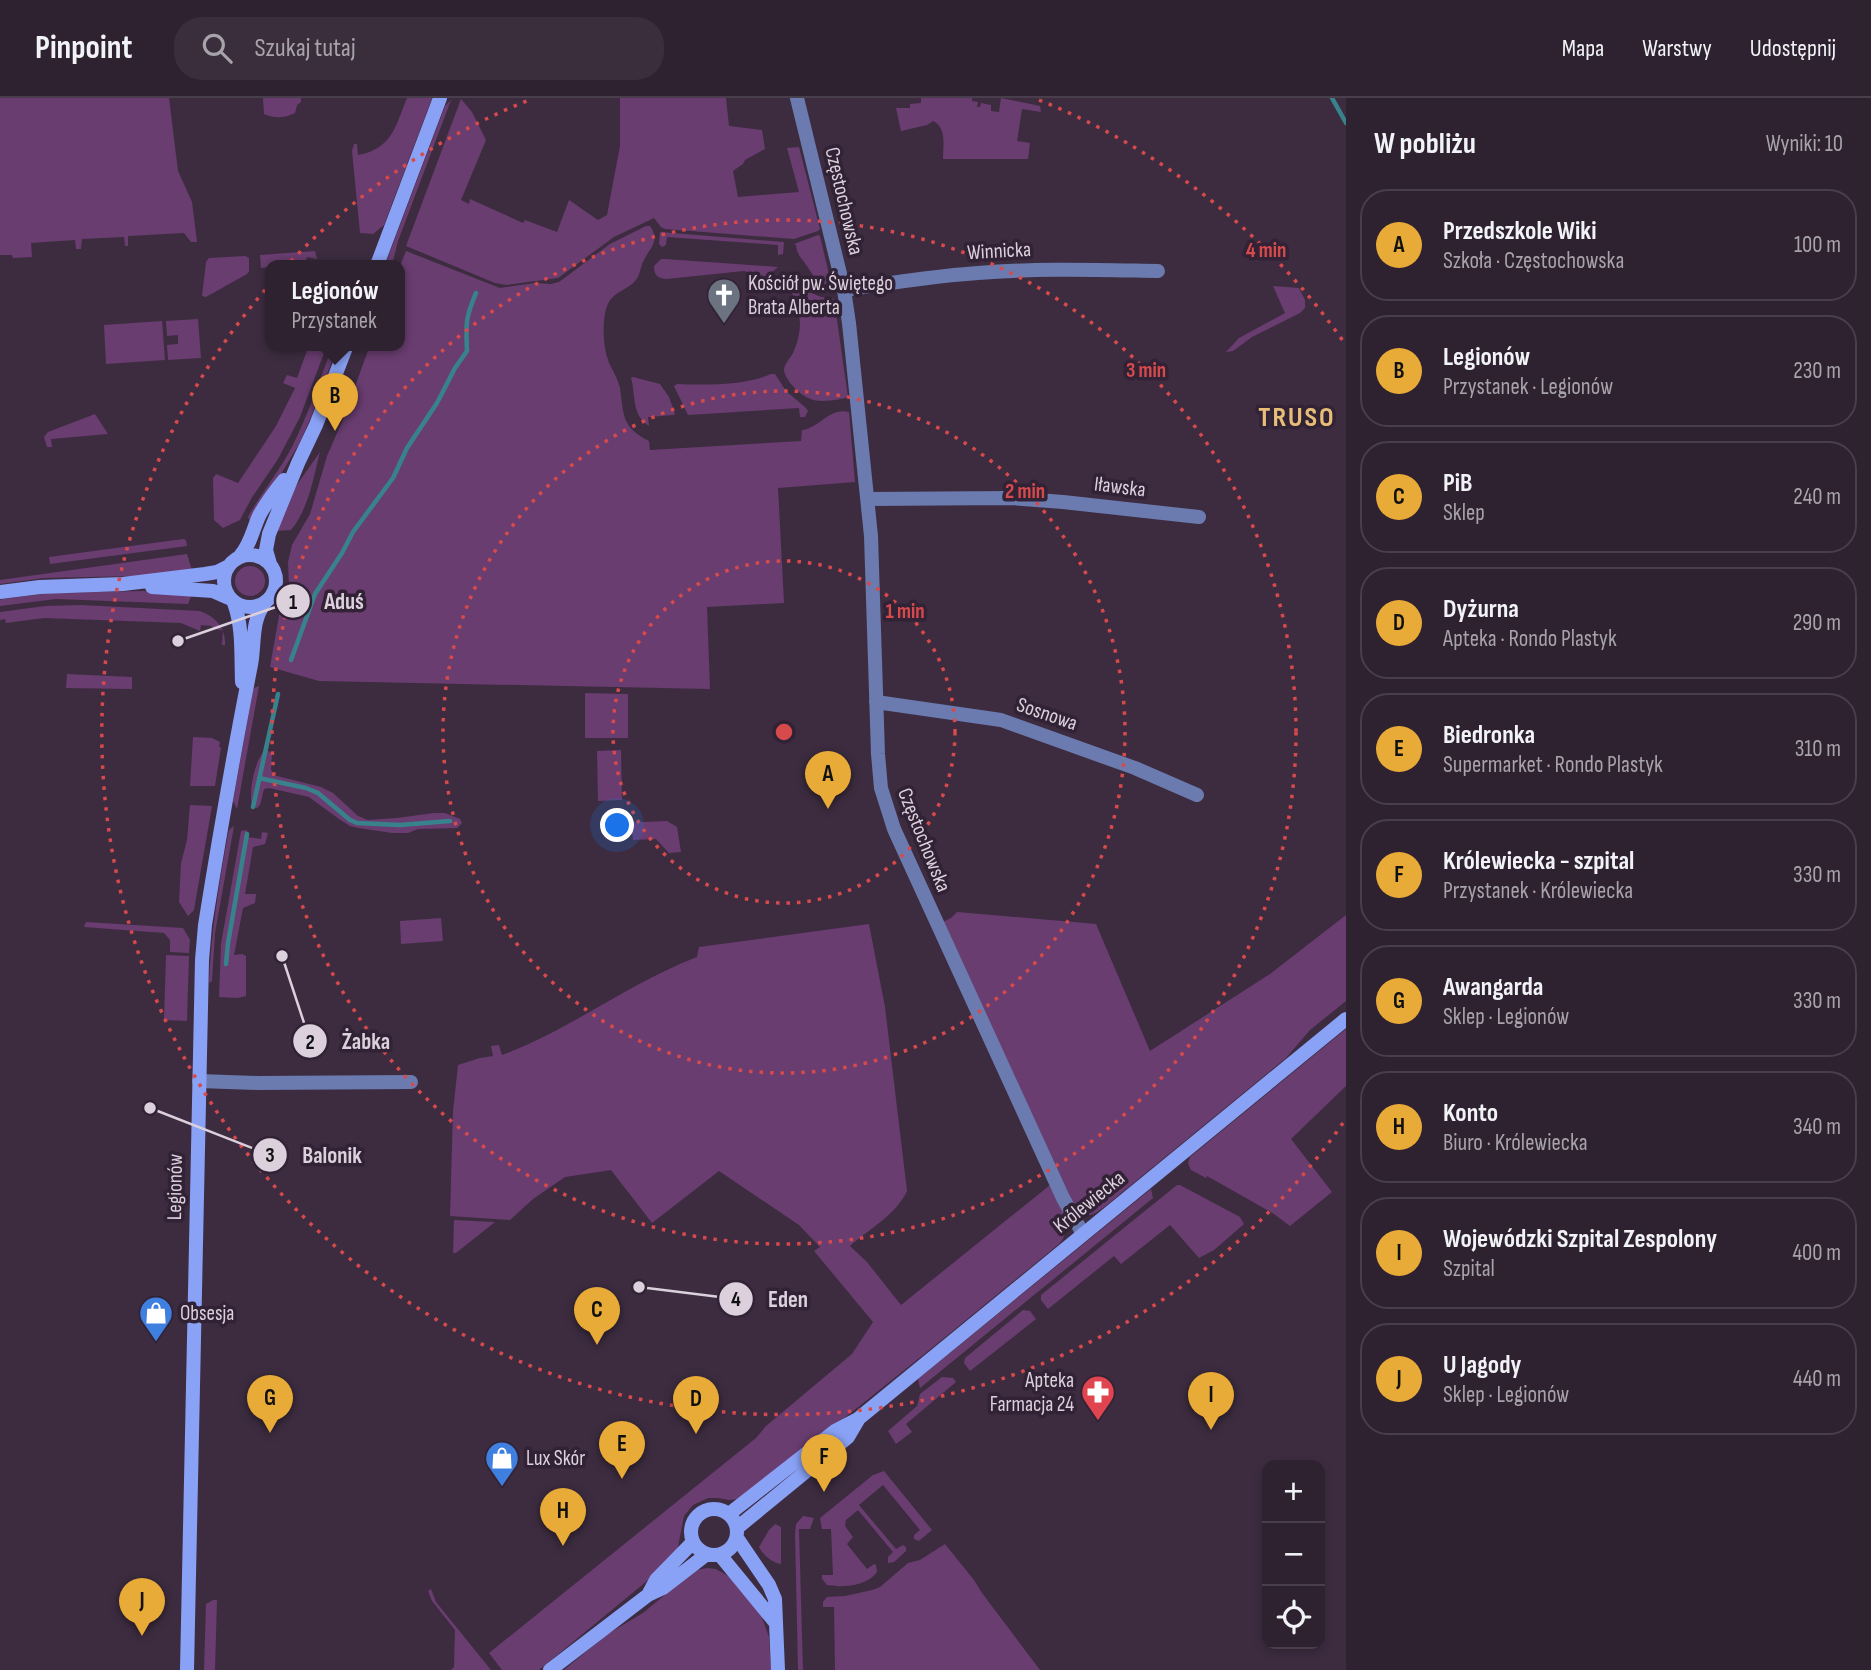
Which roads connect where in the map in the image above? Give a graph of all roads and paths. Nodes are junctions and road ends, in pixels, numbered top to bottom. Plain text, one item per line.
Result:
1 (440, 98) edge
2 (797, 98) edge
3 (379, 260) edge
4 (1158, 271) dead end
5 (844, 290) junction
6 (345, 351) edge
7 (298, 463) junction
8 (869, 499) junction
9 (1199, 517) dead end
10 (240, 556) junction
11 (270, 564) junction
12 (227, 568) junction
13 (123, 584) junction
14 (0, 592) edge
15 (232, 600) junction
16 (265, 603) junction
17 (876, 702) junction
18 (241, 708) junction
19 (1197, 795) dead end
20 (1346, 1019) edge
21 (198, 1081) junction
22 (411, 1082) dead end
23 (1083, 1234) junction
24 (858, 1419) junction
25 (729, 1514) junction
26 (737, 1533) junction
27 (693, 1542) junction
28 (713, 1554) junction
29 (648, 1595) junction
30 (775, 1622) junction
31 (187, 1670) edge
32 (552, 1670) edge
33 (778, 1670) edge

1 - 3 street
2 - 5 street, Częstochowska
4 - 5 street, Winnicka
5 - 8 street, Częstochowska
6 - 7 street
7 - 10 street
7 - 11 street
8 - 9 street, Iławska
8 - 17 street, Częstochowska
10 - 11 street
10 - 12 street
11 - 16 street
12 - 13 street
12 - 15 street
13 - 14 street
13 - 15 street
15 - 16 street
15 - 18 street, Legionów
16 - 18 street, Legionów
17 - 19 street, Sosnowa
17 - 23 street, Częstochowska
18 - 21 street, Legionów
20 - 23 street, Królewiecka
21 - 22 street
21 - 31 street, Legionów
23 - 24 street, Królewiecka
24 - 25 street, Królewiecka
24 - 26 street, Królewiecka
25 - 26 street
25 - 27 street
26 - 28 street
26 - 30 street
27 - 28 street
27 - 29 street
28 - 29 street
28 - 30 street
29 - 32 street
30 - 33 street

